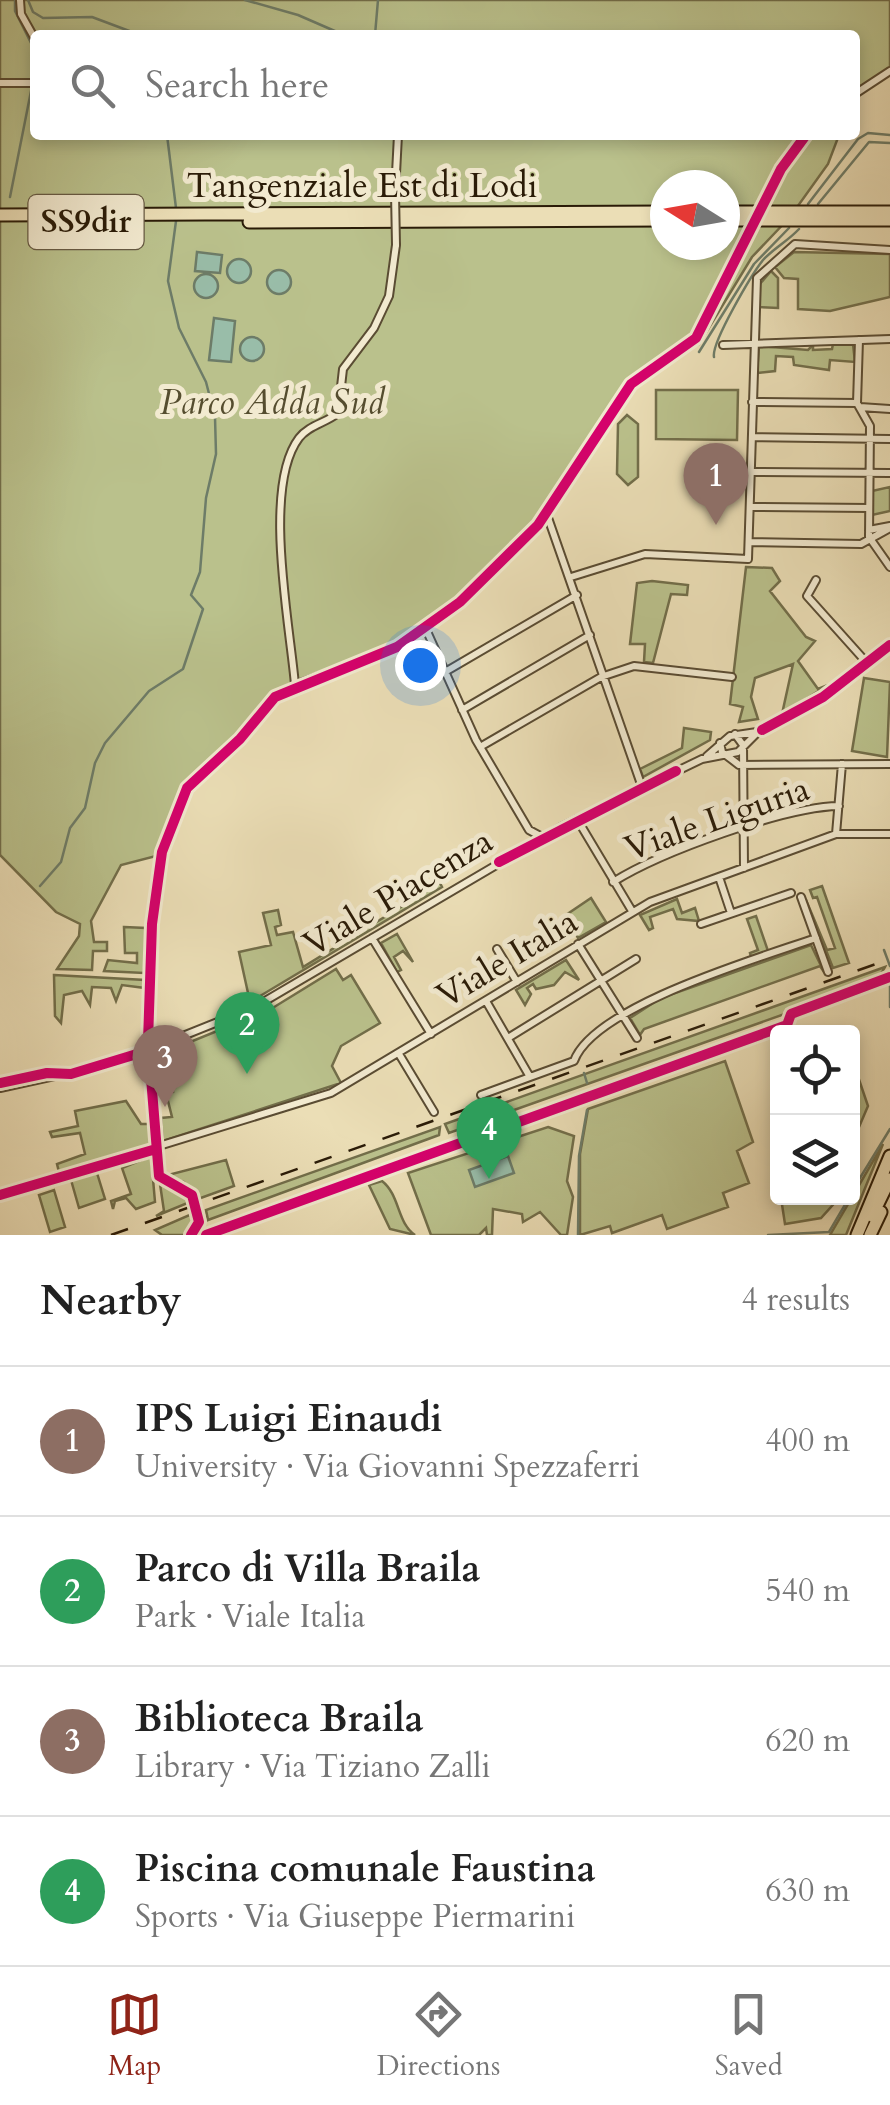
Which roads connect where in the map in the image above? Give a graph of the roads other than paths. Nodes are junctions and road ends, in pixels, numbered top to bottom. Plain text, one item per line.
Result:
1 (20, 0) edge
2 (30, 31) edge
3 (890, 71) edge
4 (0, 84) edge
5 (30, 84) edge
6 (860, 91) edge
7 (398, 140) edge
8 (803, 140) edge
9 (650, 212) edge
10 (740, 212) edge
11 (890, 212) edge
12 (303, 218) junction
13 (0, 219) edge
14 (650, 220) edge
15 (740, 220) edge
16 (890, 220) edge
17 (890, 250) edge
18 (859, 340) junction
19 (890, 340) edge
20 (754, 342) junction
21 (723, 345) dead end
22 (752, 402) junction
23 (858, 405) junction
24 (890, 408) edge
25 (752, 437) junction
26 (870, 438) junction
27 (890, 438) edge
28 (751, 472) junction
29 (870, 472) junction
30 (890, 473) edge
31 (750, 507) junction
32 (869, 508) junction
33 (546, 515) junction
34 (890, 527) edge
35 (868, 530) junction
36 (870, 541) junction
37 (750, 542) junction
38 (889, 565) edge
39 (571, 577) junction
40 (816, 580) dead end
41 (577, 595) junction
42 (424, 627) junction
43 (590, 635) junction
44 (890, 645) edge
45 (867, 663) junction
46 (445, 672) junction
47 (604, 676) junction
48 (732, 677) dead end
49 (295, 684) junction
50 (462, 710) junction
51 (758, 732) junction
52 (736, 734) junction
53 (720, 743) junction
54 (480, 747) junction
55 (742, 749) junction
56 (727, 756) junction
57 (702, 759) junction
58 (842, 764) junction
59 (890, 764) edge
60 (743, 765) junction
61 (642, 787) junction
62 (839, 806) junction
63 (577, 819) junction
64 (529, 830) junction
65 (744, 830) junction
66 (836, 834) junction
67 (890, 834) edge
68 (542, 837) junction
69 (526, 846) junction
70 (744, 868) junction
71 (719, 877) junction
72 (613, 882) junction
73 (791, 893) dead end
74 (801, 897) dead end
75 (632, 911) junction
76 (731, 913) junction
77 (701, 924) dead end
78 (372, 938) junction
79 (816, 938) junction
80 (578, 944) junction
81 (496, 949) dead end
82 (636, 959) dead end
83 (828, 972) dead end
84 (601, 981) junction
85 (517, 982) junction
86 (486, 1000) junction
87 (623, 1017) junction
88 (770, 1031) edge
89 (431, 1034) junction
90 (508, 1038) junction
91 (636, 1038) dead end
92 (150, 1050) junction
93 (400, 1054) junction
94 (530, 1077) junction
95 (0, 1088) edge
96 (480, 1095) dead end
97 (434, 1112) dead end
98 (156, 1149) junction
99 (890, 1156) edge
100 (158, 1176) dead end
101 (890, 1179) edge
102 (890, 1194) edge
103 (0, 1196) edge
104 (207, 1235) edge
105 (863, 1235) edge

1 - 2 street
3 - 6 street
4 - 5 street
7 - 49 street, bridge
8 - 33 street, bridge
9 - 12 highway, Tangenziale Est di Lodi / SS9dir
10 - 11 highway
12 - 13 highway, Tangenziale Est di Lodi / SS9dir
12 - 14 highway, Tangenziale Est di Lodi / SS9dir
15 - 16 highway
17 - 20 street
18 - 19 street
18 - 20 street
18 - 23 street
20 - 21 street
20 - 22 street
22 - 23 street
22 - 25 street
23 - 24 street
23 - 26 street
25 - 26 street
25 - 28 street
26 - 27 street
26 - 29 street
28 - 29 street
28 - 31 street
29 - 30 street
29 - 32 street
31 - 32 street
31 - 37 street
32 - 35 street
33 - 39 street
33 - 42 street
34 - 35 street
34 - 36 street
35 - 36 street
36 - 37 street
36 - 38 street
37 - 39 street
39 - 41 street
40 - 45 street
41 - 43 street
41 - 46 street
42 - 46 street
42 - 49 street
43 - 47 street
43 - 50 street
44 - 45 street
45 - 51 street
46 - 50 street
47 - 48 street
47 - 54 street
47 - 61 street
49 - 92 street
50 - 54 street
51 - 52 street
51 - 55 street
52 - 53 street, Viale Piacenza
52 - 55 street
53 - 56 street
53 - 57 street, Viale Piacenza
54 - 64 street
55 - 56 street, Viale Piacenza
55 - 60 street
56 - 57 street, Viale Piacenza
56 - 60 street
57 - 61 street, Viale Piacenza
58 - 59 street
58 - 60 street
58 - 62 street
60 - 65 street
61 - 63 street, Viale Piacenza
62 - 65 street, Viale Liguria
62 - 66 street
63 - 68 street, Viale Piacenza
63 - 72 street
64 - 68 street
64 - 69 street
65 - 70 street
65 - 72 street, Viale Liguria
66 - 67 street, Viale Italia
66 - 70 street, Viale Italia
68 - 69 street, Viale Piacenza
69 - 78 street, Viale Piacenza
70 - 71 street, Viale Italia
71 - 75 street, Viale Italia
71 - 76 street
72 - 75 street
73 - 76 street
74 - 79 street
75 - 80 street, Viale Italia
76 - 77 street
78 - 89 street
78 - 92 street, Viale Piacenza
79 - 83 street
79 - 87 street
80 - 84 street
80 - 85 street, Viale Italia
81 - 85 street
82 - 84 street
84 - 87 street
84 - 90 street
85 - 86 street, Viale Italia
86 - 89 street, Viale Italia
86 - 90 street
87 - 91 street
87 - 94 street
88 - 104 street
89 - 93 street, Viale Italia
90 - 94 street
92 - 95 street, Viale Piacenza
92 - 98 street
93 - 97 street
93 - 98 street, Viale Italia
94 - 96 street
98 - 100 street
98 - 103 street, Viale Italia
99 - 105 highway
101 - 105 highway
102 - 105 highway

